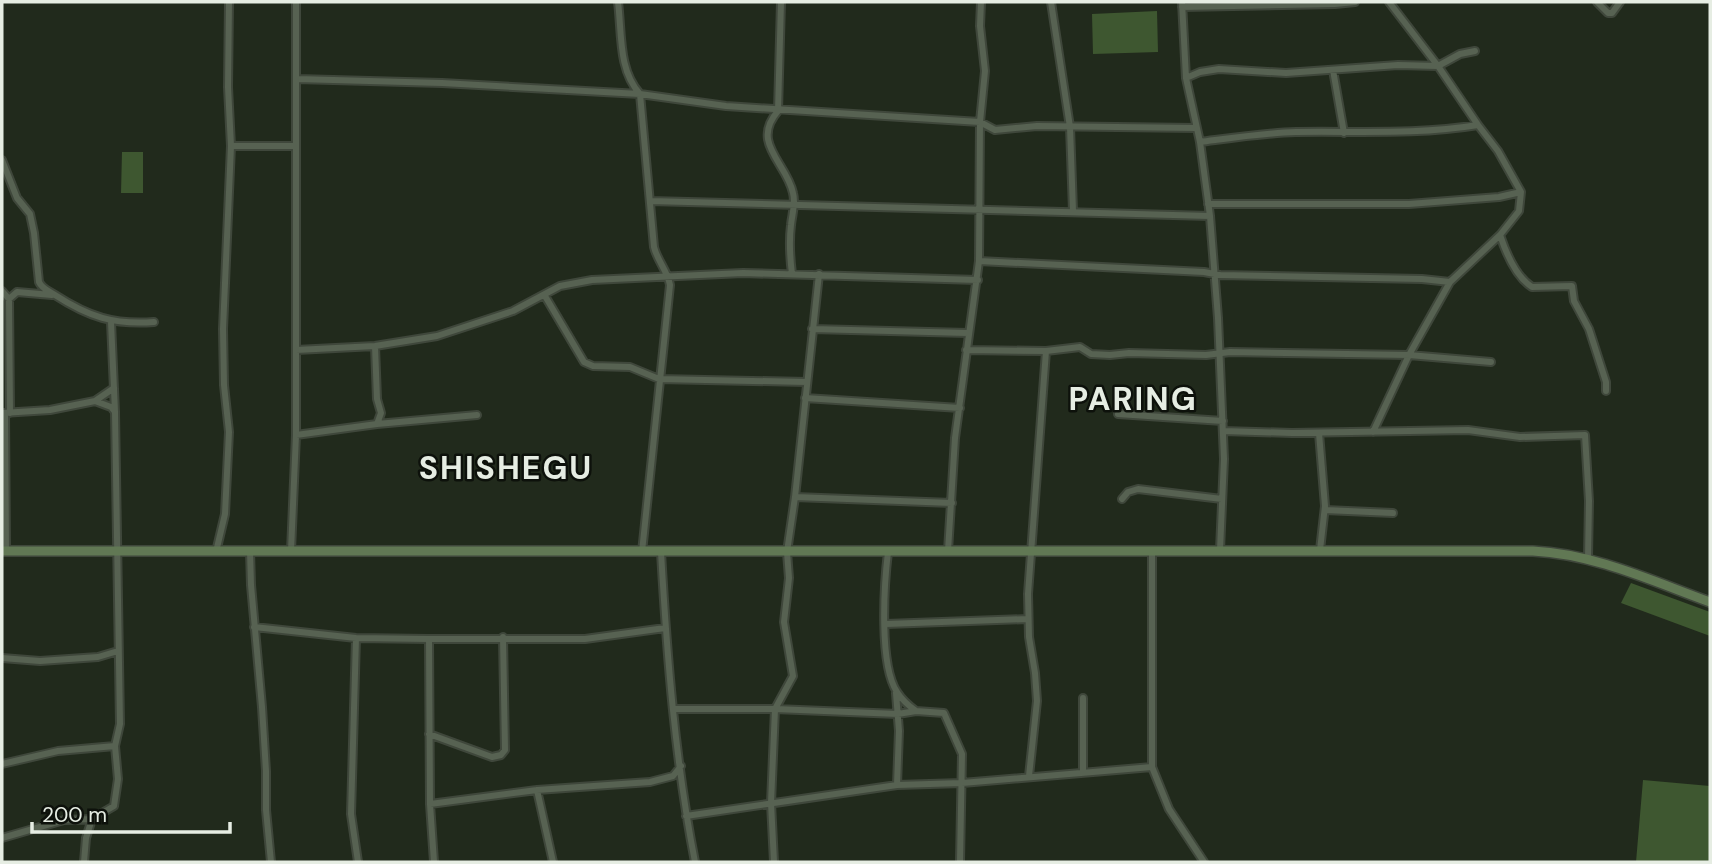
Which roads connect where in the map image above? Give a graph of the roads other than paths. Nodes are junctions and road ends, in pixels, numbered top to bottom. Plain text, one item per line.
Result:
1 (229, 2) edge
2 (296, 2) edge
3 (618, 2) edge
4 (781, 2) edge
5 (981, 2) edge
6 (1051, 2) edge
7 (1355, 2) edge
8 (1389, 2) edge
9 (1597, 2) edge
10 (1620, 2) edge
11 (1246, 3) edge
12 (1182, 5) edge
13 (1475, 51) dead end
14 (1438, 66) junction
15 (1333, 70) junction
16 (1186, 78) junction
17 (297, 79) junction
18 (640, 94) junction
19 (778, 111) junction
20 (980, 122) junction
21 (1478, 125) junction
22 (1070, 127) junction
23 (1196, 128) junction
24 (1344, 133) junction
25 (1200, 142) junction
26 (231, 146) junction
27 (295, 146) junction
28 (2, 159) edge
29 (1521, 192) junction
30 (650, 201) junction
31 (794, 204) junction
32 (1208, 204) junction
33 (981, 208) junction
34 (1073, 211) junction
35 (1210, 216) junction
36 (1500, 235) junction
37 (979, 261) junction
38 (792, 274) junction
39 (819, 274) junction
40 (1214, 275) junction
41 (669, 278) junction
42 (978, 280) junction
43 (1450, 282) junction
44 (2, 291) edge
45 (55, 295) junction
46 (545, 296) junction
47 (9, 299) junction
48 (111, 322) junction
49 (154, 322) dead end
50 (812, 329) junction
51 (968, 333) junction
52 (375, 346) junction
53 (296, 350) junction
54 (966, 350) junction
55 (1046, 351) junction
56 (1220, 353) junction
57 (1409, 355) junction
58 (1492, 362) dead end
59 (659, 379) junction
60 (807, 382) junction
61 (114, 388) junction
62 (1606, 391) dead end
63 (805, 398) junction
64 (95, 401) junction
65 (960, 408) junction
66 (115, 412) junction
67 (6, 413) edge
68 (1118, 414) dead end
69 (477, 415) dead end
70 (1223, 421) junction
71 (377, 424) junction
72 (1223, 431) junction
73 (1373, 432) junction
74 (1319, 433) junction
75 (296, 435) junction
76 (795, 498) junction
77 (1122, 499) dead end
78 (1222, 499) junction
79 (952, 503) junction
80 (1325, 510) junction
81 (1393, 513) dead end
82 (1031, 550) junction
83 (1220, 550) junction
84 (1320, 550) junction
85 (4, 551) edge
86 (250, 551) junction
87 (291, 551) junction
88 (948, 551) junction
89 (118, 552) junction
90 (216, 552) junction
91 (642, 552) junction
92 (661, 552) junction
93 (787, 552) junction
94 (888, 552) junction
95 (1152, 552) junction
96 (1588, 558) junction
97 (1710, 602) edge
98 (1028, 619) junction
99 (886, 624) junction
100 (254, 627) junction
101 (666, 628) junction
102 (503, 637) junction
103 (356, 638) junction
104 (429, 639) junction
105 (118, 651) junction
106 (2, 658) edge
107 (895, 691) junction
108 (1083, 698) dead end
109 (673, 709) junction
110 (775, 709) junction
111 (916, 712) junction
112 (898, 714) junction
113 (429, 734) junction
114 (115, 746) junction
115 (2, 764) edge
116 (681, 766) junction
117 (1152, 767) junction
118 (1083, 772) junction
119 (1029, 776) junction
120 (962, 783) junction
121 (897, 785) junction
122 (537, 790) junction
123 (771, 803) junction
124 (430, 804) junction
125 (686, 816) junction
126 (92, 819) junction
127 (2, 838) edge
128 (83, 862) edge
129 (271, 862) edge
130 (358, 862) edge
131 (434, 862) edge
132 (553, 862) edge
133 (695, 862) edge
134 (774, 862) edge
135 (960, 862) edge
136 (1203, 862) edge

1 - 26 street
2 - 17 street
3 - 18 street
4 - 19 street
5 - 20 street
6 - 22 street
7 - 11 street
8 - 14 street
9 - 10 street
11 - 12 street
12 - 16 street
13 - 14 street
14 - 15 street
14 - 21 street
15 - 16 street
15 - 24 street
16 - 23 street
17 - 18 street
17 - 27 street
18 - 19 street
18 - 30 street
19 - 20 street
19 - 31 street
20 - 22 street
20 - 33 street
21 - 24 street
21 - 29 street
22 - 23 street
22 - 34 street
23 - 25 street
24 - 25 street
25 - 32 street
26 - 27 street
26 - 90 street
27 - 53 street
28 - 45 street
29 - 32 street
29 - 36 street
30 - 31 street
30 - 41 street
31 - 33 street
31 - 38 street
32 - 35 street
33 - 34 street
33 - 37 street
34 - 35 street
35 - 40 street
36 - 43 street
36 - 62 street
37 - 40 street
37 - 42 street
38 - 39 street
38 - 41 street
39 - 42 street
39 - 50 street
40 - 43 street
40 - 56 street
41 - 46 street
41 - 59 street
42 - 51 street
43 - 57 street
44 - 47 street
45 - 47 street
45 - 48 street
46 - 52 street
46 - 59 street
47 - 67 street
48 - 49 street
48 - 61 street
50 - 51 street
50 - 60 street
51 - 54 street
52 - 53 street
52 - 71 street
53 - 75 street
54 - 55 street
54 - 65 street
55 - 56 street
55 - 82 street
56 - 57 street
56 - 70 street
57 - 58 street
57 - 73 street
59 - 60 street
59 - 91 street
60 - 63 street
61 - 64 street
61 - 66 street
63 - 65 street
63 - 76 street
64 - 66 street
64 - 67 street
65 - 79 street
66 - 89 street
67 - 85 street
68 - 70 street
69 - 71 street
70 - 72 street
71 - 75 street
72 - 74 street
72 - 78 street
73 - 74 street
73 - 96 street
74 - 80 street
75 - 87 street
76 - 79 street
76 - 93 street
77 - 78 street
78 - 83 street
79 - 88 street
80 - 81 street
80 - 84 street
82 - 88 main road
82 - 95 main road
82 - 98 street
83 - 84 main road
83 - 95 main road
84 - 96 main road
85 - 89 main road
86 - 87 main road
86 - 90 main road
86 - 100 street
87 - 91 main road
88 - 94 main road
89 - 90 main road
89 - 105 street
91 - 92 main road
92 - 93 main road
92 - 101 street
93 - 94 main road
93 - 110 street
94 - 99 street
95 - 117 street
96 - 97 main road
98 - 99 street
98 - 119 street
99 - 107 street
100 - 103 street
100 - 129 street
101 - 102 street
101 - 109 street
102 - 104 street
102 - 113 street
103 - 104 street
103 - 130 street
104 - 113 street
105 - 106 street
105 - 114 street
107 - 111 street
107 - 112 street
108 - 118 street
109 - 110 street
109 - 116 street
110 - 112 street
110 - 123 street
111 - 112 street
111 - 120 street
112 - 121 street
113 - 124 street
114 - 115 street
114 - 126 street
116 - 122 street
116 - 125 street
117 - 118 street
117 - 136 street
118 - 119 street
119 - 120 street
120 - 121 street
120 - 135 street
121 - 123 street
122 - 124 street
122 - 132 street
123 - 125 street
123 - 134 street
124 - 131 street
125 - 133 street
126 - 127 street
126 - 128 street

